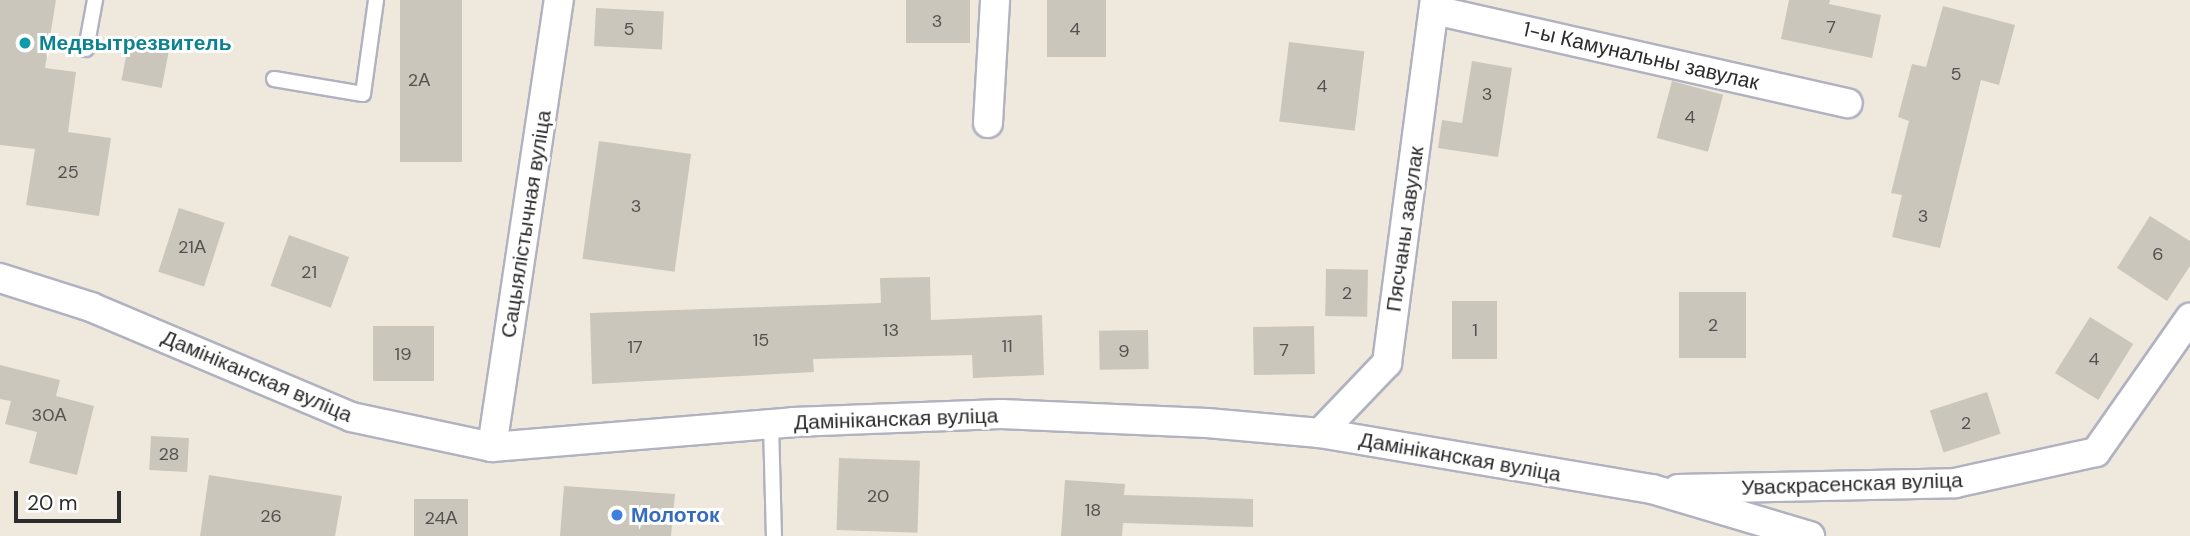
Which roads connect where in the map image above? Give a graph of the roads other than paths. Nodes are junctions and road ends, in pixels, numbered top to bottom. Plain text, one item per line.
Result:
1 (95, 0) edge
2 (376, 0) edge
3 (559, 0) edge
4 (995, 0) edge
5 (1434, 5) edge
6 (86, 49) dead end
7 (274, 79) dead end
8 (1848, 103) dead end
9 (988, 123) dead end
10 (0, 278) edge
11 (2190, 318) edge
12 (771, 424) junction
13 (1320, 433) junction
14 (492, 447) junction
15 (1651, 489) junction
16 (774, 536) edge
17 (1810, 536) edge

1 - 6 lane
2 - 7 lane
3 - 14 street, Сацыялістычная вуліца
4 - 9 street
5 - 8 street, 1-ы Камунальны завулак
5 - 13 street, Пясчаны завулак
10 - 14 street, Дамініканская вуліца
11 - 15 street, Уваскрасенская вуліца
12 - 13 street, Дамініканская вуліца
12 - 14 street, Дамініканская вуліца
12 - 16 lane
13 - 15 street, Дамініканская вуліца
15 - 17 street, Дамініканская вуліца

